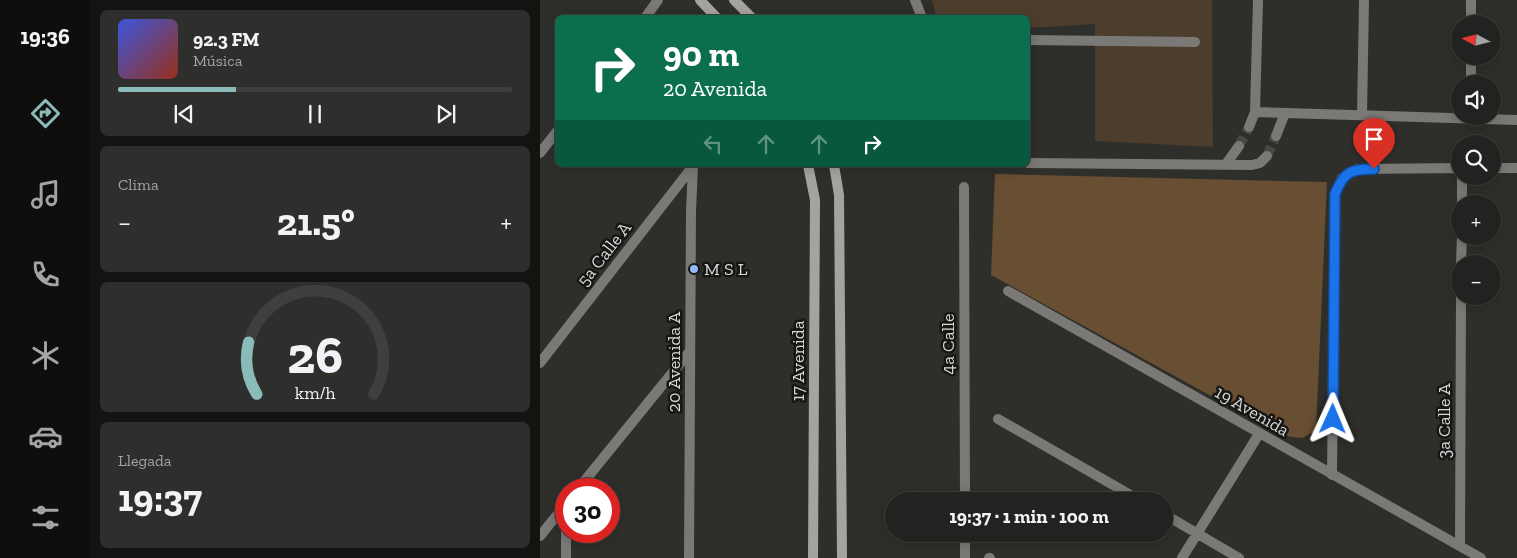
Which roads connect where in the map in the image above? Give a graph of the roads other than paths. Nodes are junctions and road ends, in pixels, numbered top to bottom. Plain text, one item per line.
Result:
1 (658, 0) edge
2 (700, 0) edge
3 (734, 0) edge
4 (915, 0) edge
5 (1258, 0) edge
6 (1364, 0) edge
7 (1471, 0) edge
8 (647, 15) edge
9 (714, 15) edge
10 (749, 15) edge
11 (921, 15) edge
12 (1471, 15) edge
13 (1030, 40) edge
14 (1195, 42) dead end
15 (1256, 112) junction
16 (1285, 113) junction
17 (1362, 115) junction
18 (1451, 117) edge
19 (1501, 119) edge
20 (1517, 120) edge
21 (1250, 127) tunnel mouth
22 (555, 134) edge
23 (1276, 136) tunnel mouth
24 (1239, 146) tunnel mouth
25 (540, 153) edge
26 (1267, 156) dead end
27 (1030, 163) edge
28 (1226, 164) junction
29 (692, 167) edge
30 (694, 167) edge
31 (808, 167) edge
32 (834, 167) edge
33 (1451, 168) edge
34 (1501, 168) edge
35 (1517, 168) edge
36 (964, 187) dead end
37 (1008, 291) dead end
38 (1461, 305) edge
39 (690, 351) junction
40 (540, 363) edge
41 (998, 419) dead end
42 (1259, 434) junction
43 (1332, 475) junction
44 (587, 478) edge
45 (965, 492) edge
46 (1125, 492) edge
47 (555, 518) edge
48 (1173, 519) edge
49 (1196, 533) junction
50 (540, 536) edge
51 (965, 542) edge
52 (566, 543) edge
53 (1460, 546) junction
54 (566, 558) edge
55 (689, 558) edge
56 (813, 558) edge
57 (842, 558) edge
58 (965, 558) edge
59 (1182, 558) edge
60 (1239, 558) edge
61 (1481, 558) edge

1 - 8 street
2 - 9 main road
3 - 10 main road
4 - 11 street
5 - 15 street
6 - 17 street
7 - 12 street
13 - 14 street
15 - 16 street
15 - 21 street
16 - 17 street
16 - 23 street
17 - 18 street
19 - 20 street
22 - 25 street
24 - 28 street
26 - 28 street
27 - 28 street
29 - 40 street, 5a Calle A
30 - 39 street, 20 Avenida A
31 - 56 main road, 17 Avenida
32 - 57 main road
33 - 43 street
34 - 35 street
36 - 45 street, 4a Calle
37 - 42 street, 19 Avenida
38 - 53 street, 3a Calle A
39 - 44 street
39 - 55 street, 20 Avenida A
41 - 46 street
42 - 43 street, 19 Avenida
42 - 49 street
43 - 53 street, 19 Avenida
47 - 50 street
48 - 49 street
49 - 59 street
49 - 60 street
51 - 58 street
52 - 54 street
53 - 61 street, 19 Avenida

